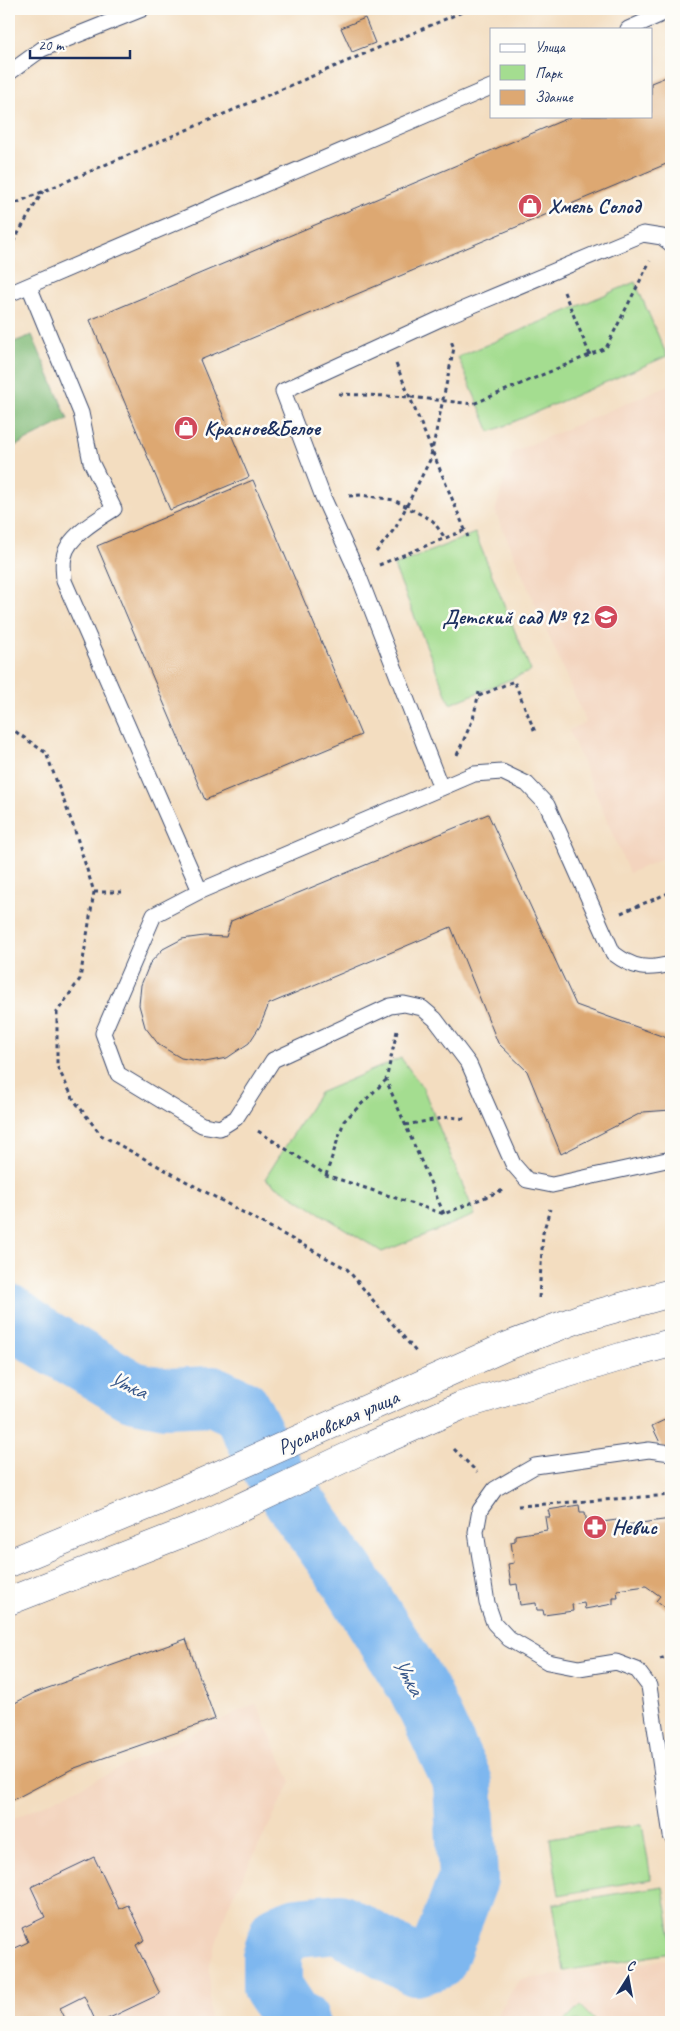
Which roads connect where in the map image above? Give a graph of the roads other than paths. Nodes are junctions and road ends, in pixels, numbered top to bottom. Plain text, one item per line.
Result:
1 (142, 9) edge
2 (671, 10) edge
3 (630, 28) edge
4 (9, 72) edge
5 (490, 87) edge
6 (667, 240) edge
7 (29, 286) junction
8 (9, 294) edge
9 (441, 788) junction
10 (200, 891) junction
11 (671, 964) edge
12 (671, 1159) edge
13 (671, 1293) edge
14 (671, 1343) edge
15 (671, 1453) edge
16 (9, 1562) edge
17 (9, 1601) edge
18 (671, 1836) edge

1 - 4 lane
2 - 3 lane
5 - 7 lane
6 - 9 lane
7 - 8 lane
7 - 10 lane
9 - 10 lane
9 - 11 lane
10 - 12 lane
13 - 16 street, Русановская улица
14 - 17 street, Русановская улица
15 - 18 lane

